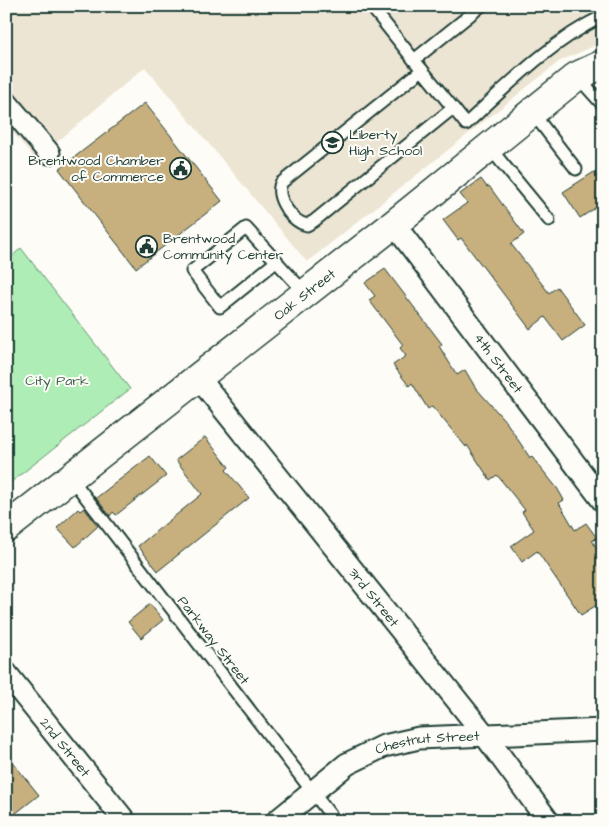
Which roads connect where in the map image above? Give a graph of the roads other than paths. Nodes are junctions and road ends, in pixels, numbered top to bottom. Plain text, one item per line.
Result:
1 (371, 6) edge
2 (481, 6) edge
3 (603, 16) edge
4 (414, 60) junction
5 (603, 64) edge
6 (422, 70) junction
7 (577, 76) junction
8 (6, 102) edge
9 (603, 106) edge
10 (453, 108) junction
11 (532, 112) junction
12 (489, 147) junction
13 (49, 153) dead end
14 (576, 169) dead end
15 (549, 220) dead end
16 (394, 224) junction
17 (277, 261) junction
18 (305, 293) junction
19 (198, 377) junction
20 (70, 477) junction
21 (603, 501) edge
22 (6, 528) edge
23 (6, 673) edge
24 (603, 730) edge
25 (484, 734) junction
26 (313, 793) junction
27 (124, 821) edge
28 (277, 821) edge
29 (335, 821) edge
30 (548, 821) edge

1 - 4 lane
2 - 4 lane
3 - 10 lane
4 - 6 lane
5 - 7 street, Oak Street
6 - 10 lane
6 - 10 lane
7 - 9 lane
7 - 11 street, Oak Street
8 - 13 street
11 - 12 street, Oak Street
11 - 14 lane
12 - 15 lane
12 - 16 street, Oak Street
16 - 18 street, Oak Street
16 - 21 street, 4th Street
17 - 17 lane
17 - 18 lane
18 - 19 street, Oak Street
19 - 20 street, Oak Street
19 - 25 street, 3rd Street
20 - 22 street, Oak Street
20 - 26 lane, Parkway Street
23 - 27 street, 2nd Street
24 - 25 street, Chestnut Street
25 - 26 street, Chestnut Street
25 - 30 street, 3rd Street
26 - 28 street, Chestnut Street
26 - 29 lane, Parkway Street

